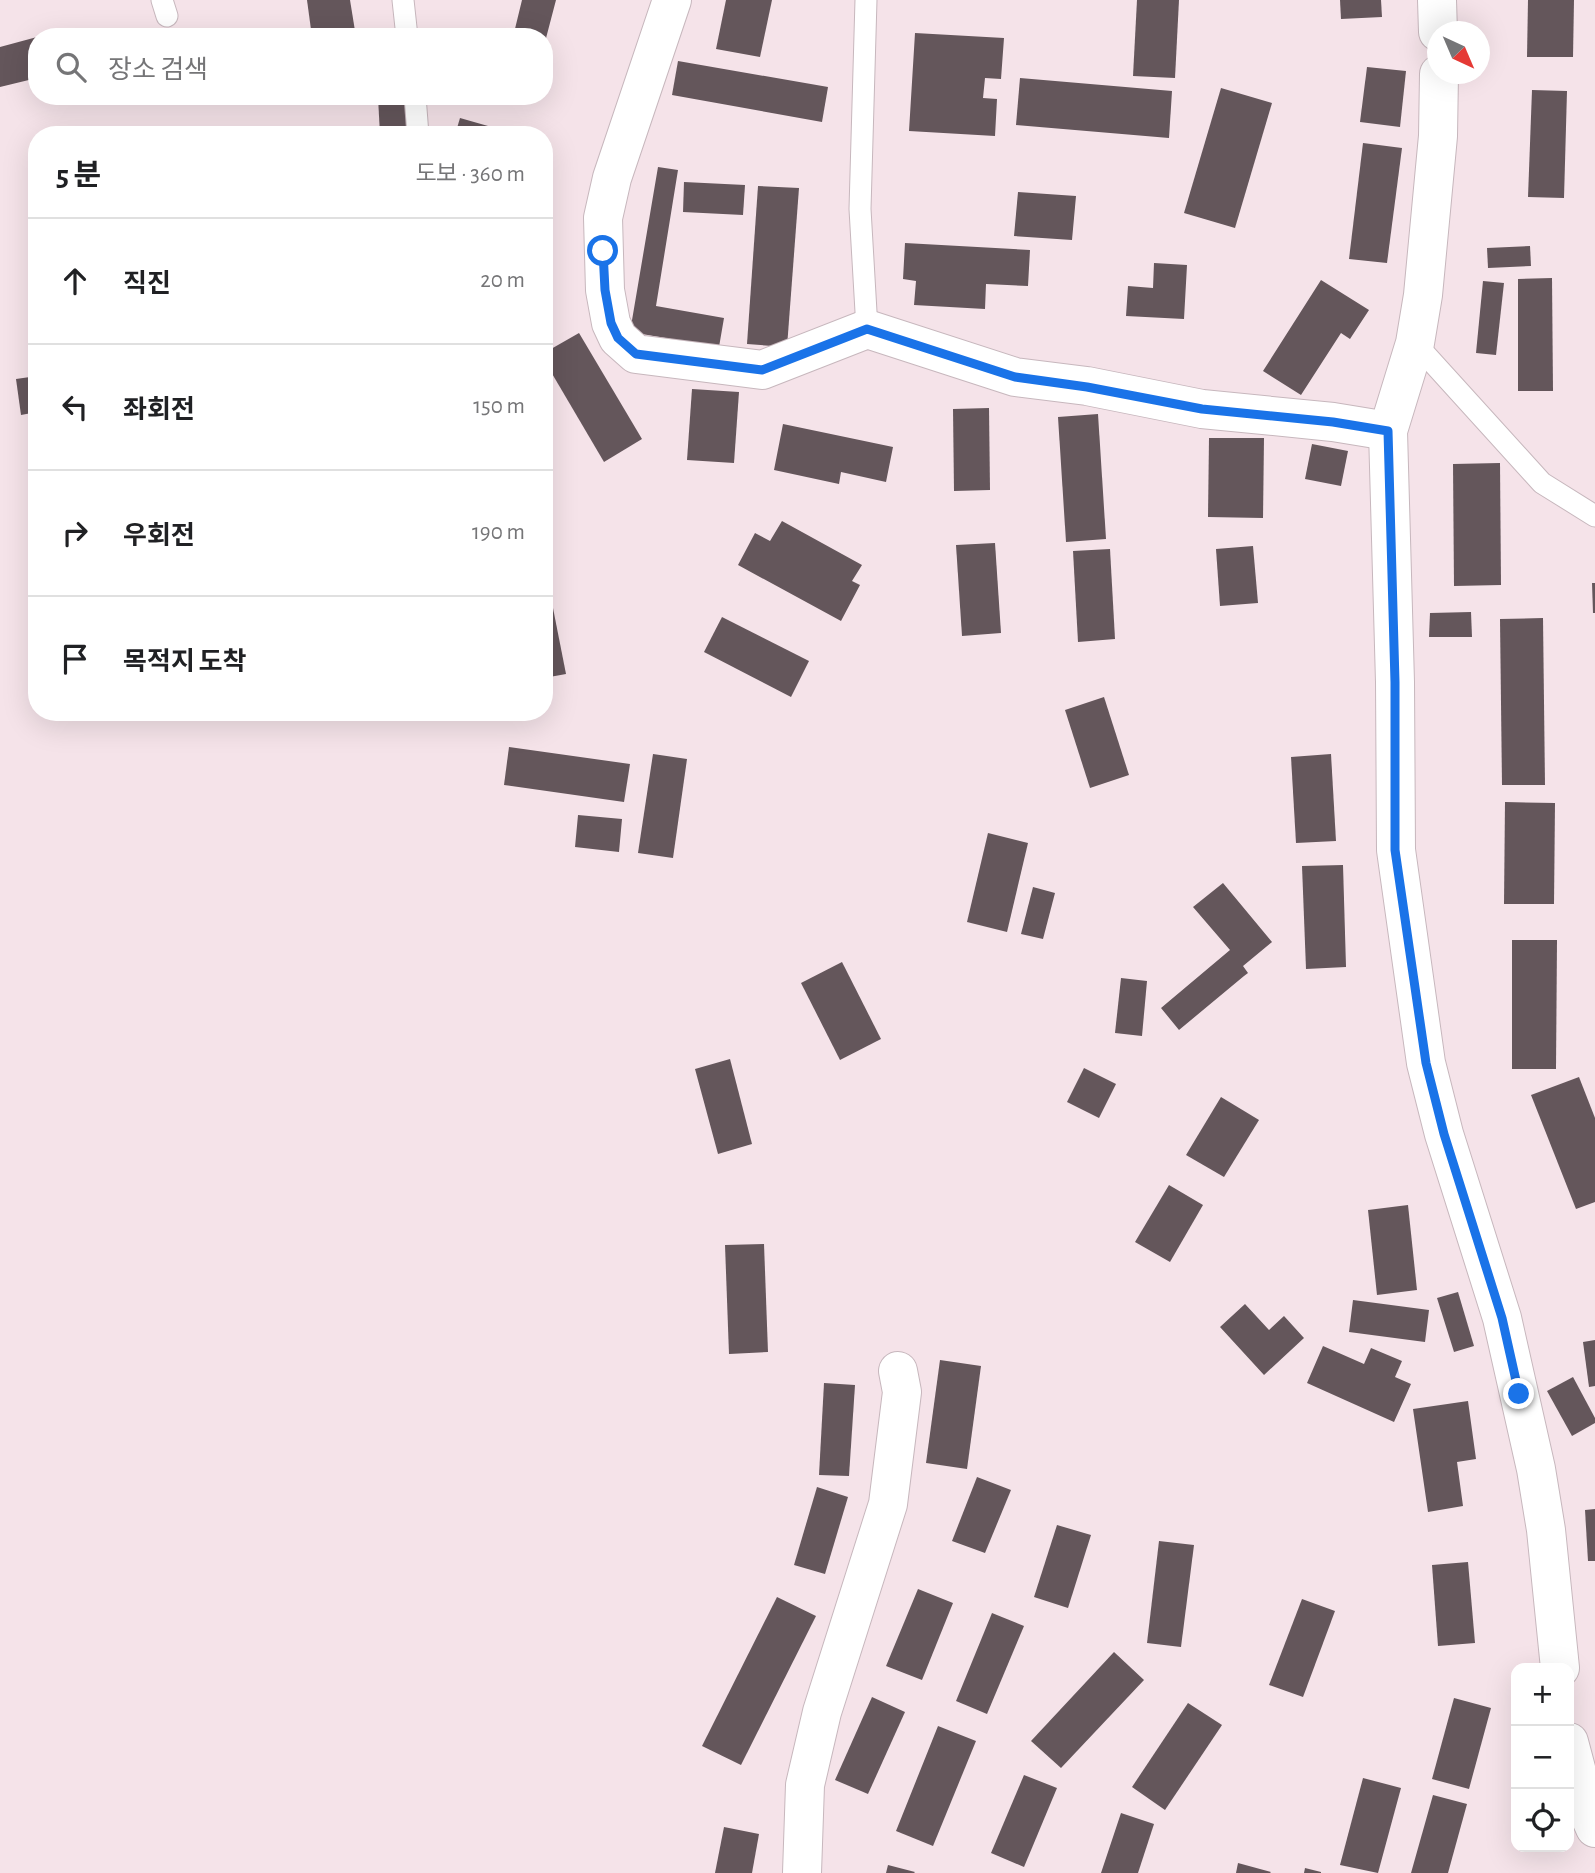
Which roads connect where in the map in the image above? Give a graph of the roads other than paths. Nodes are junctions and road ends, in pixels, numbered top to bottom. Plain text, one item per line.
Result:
1 (403, 0) edge
2 (672, 0) edge
3 (866, 0) edge
4 (1437, 0) edge
5 (1438, 21) edge
6 (406, 28) edge
7 (1439, 84) edge
8 (416, 105) edge
9 (417, 126) edge
10 (867, 329) junction
11 (1415, 343) junction
12 (1388, 431) junction
13 (1595, 516) edge
14 (898, 1371) dead end
15 (1559, 1663) edge
16 (1574, 1761) edge
17 (1595, 1828) edge
18 (802, 1873) edge

1 - 6 lane
2 - 10 street
3 - 10 lane
4 - 5 street
7 - 11 street
8 - 9 lane
10 - 12 street
11 - 12 street
11 - 13 lane
12 - 15 street
14 - 18 street
16 - 17 street

